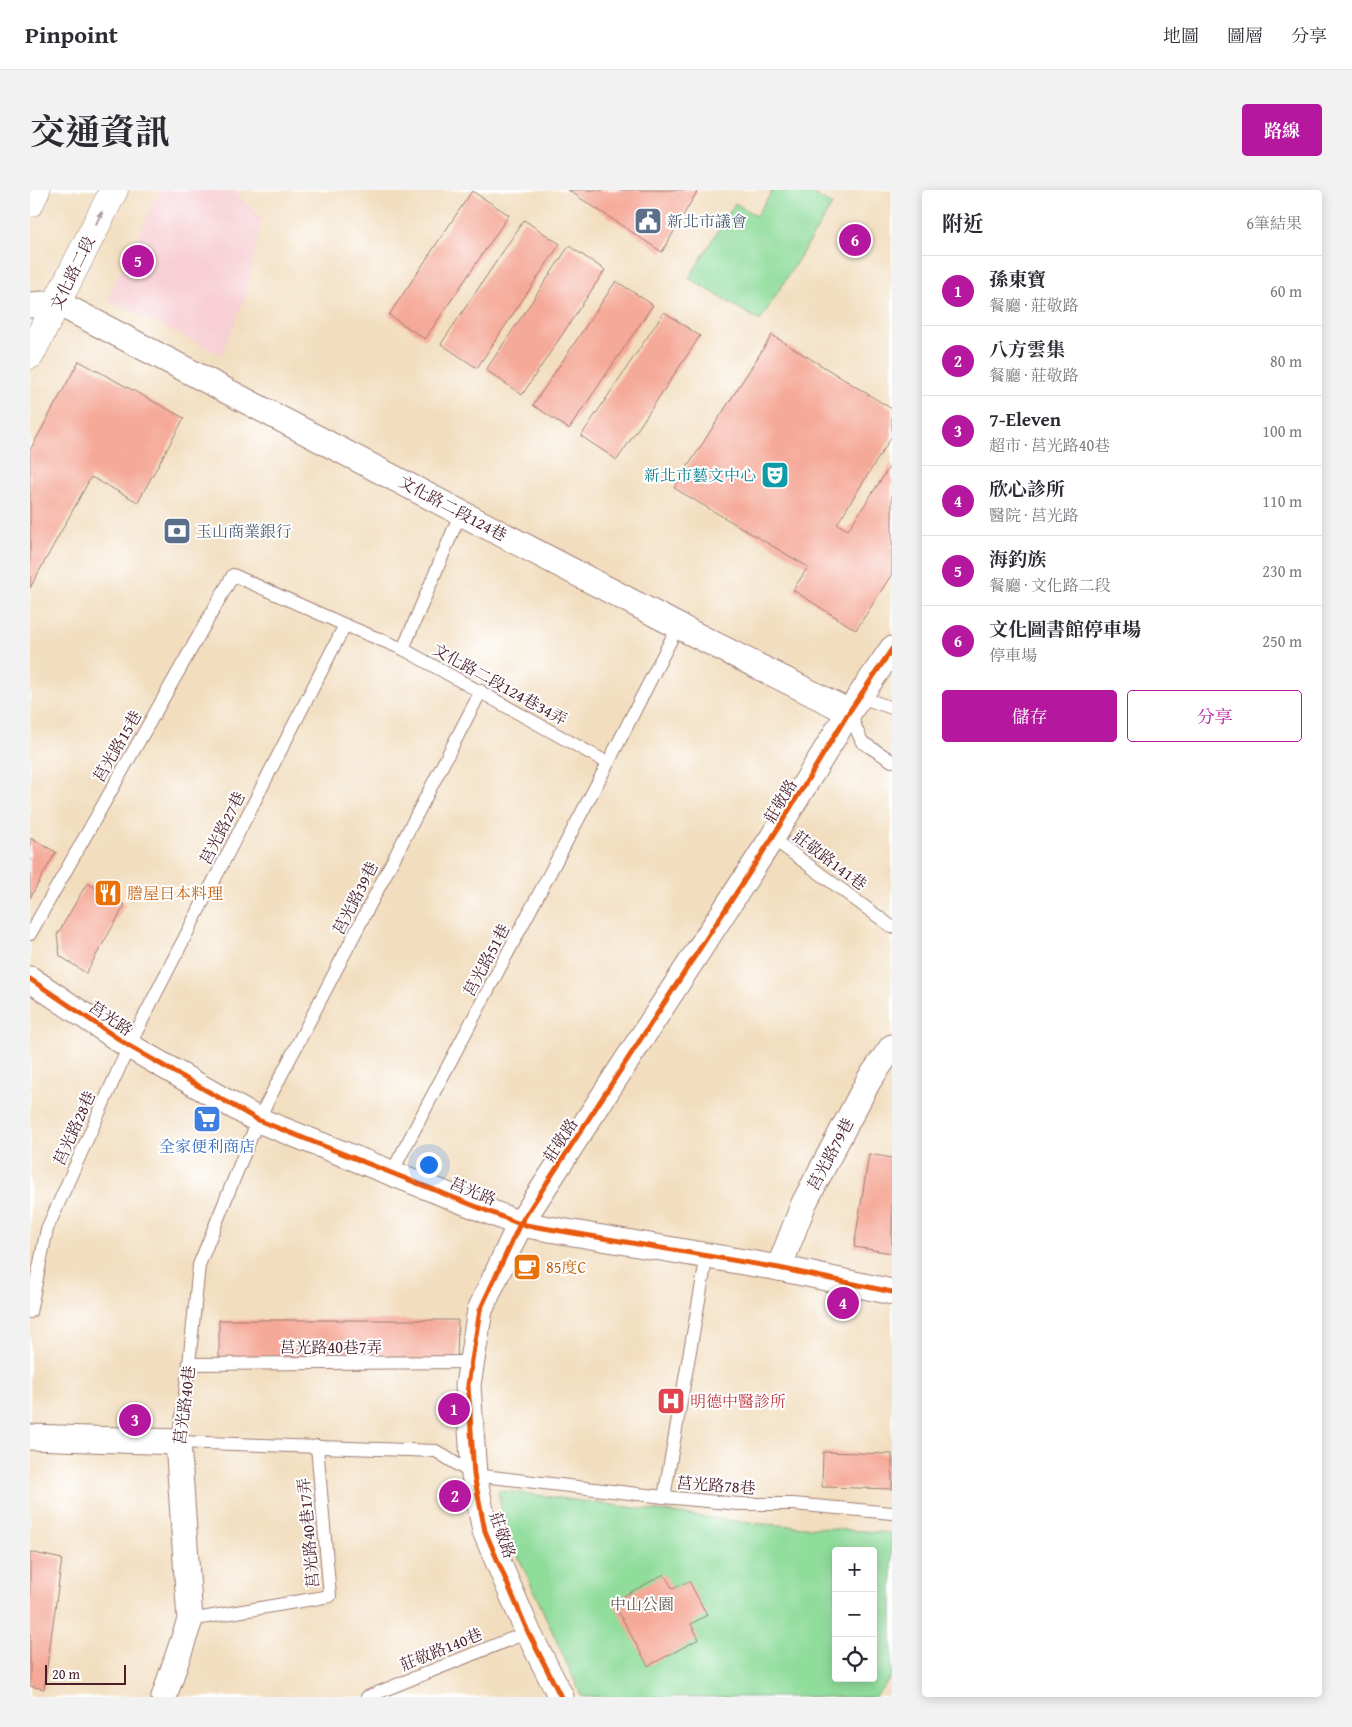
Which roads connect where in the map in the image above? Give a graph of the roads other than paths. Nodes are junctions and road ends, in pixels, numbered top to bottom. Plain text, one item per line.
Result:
1 (36, 190) edge
2 (114, 190) edge
3 (30, 203) edge
4 (58, 303) junction
5 (30, 305) edge
6 (30, 355) edge
7 (461, 512) junction
8 (233, 575) joint
9 (345, 625) junction
10 (678, 626) junction
11 (404, 649) junction
12 (892, 649) edge
13 (481, 692) junction
14 (855, 704) junction
15 (892, 708) edge
16 (892, 762) edge
17 (608, 763) junction
18 (772, 838) junction
19 (892, 926) edge
20 (30, 934) edge
21 (30, 979) edge
22 (129, 1046) junction
23 (892, 1047) edge
24 (258, 1120) junction
25 (392, 1172) junction
26 (520, 1224) junction
27 (707, 1255) junction
28 (779, 1268) junction
29 (892, 1292) edge
30 (30, 1312) edge
31 (472, 1362) junction
32 (189, 1364) junction
33 (30, 1437) edge
34 (178, 1442) junction
35 (317, 1446) junction
36 (474, 1475) junction
37 (664, 1497) junction
38 (892, 1513) edge
39 (190, 1620) junction
40 (528, 1632) junction
41 (164, 1697) edge
42 (367, 1697) edge
43 (561, 1697) edge

1 - 3 main road
4 -> 2 main road, 文化路二段
4 - 5 street
4 - 6 main road, 文化路二段
4 - 7 street, 文化路二段124巷
7 - 10 street, 文化路二段124巷
7 - 11 lane
8 - 9 lane, 文化路二段124巷34弄
8 - 20 lane, 莒光路15巷
9 - 11 lane, 文化路二段124巷34弄
9 - 22 lane, 莒光路27巷
10 - 14 street, 文化路二段124巷
10 - 17 lane
11 - 13 lane, 文化路二段124巷34弄
12 - 14 street, 莊敬路
13 - 17 lane, 文化路二段124巷34弄
13 - 24 lane, 莒光路39巷
14 - 15 lane
14 - 16 lane
14 - 18 street, 莊敬路
17 - 25 lane, 莒光路51巷
18 - 19 lane, 莊敬路141巷
18 - 26 street, 莊敬路
21 - 22 street, 莒光路
22 - 24 street, 莒光路
22 - 30 lane, 莒光路28巷
23 - 28 street, 莒光路79巷
24 - 25 street, 莒光路
24 - 32 lane, 莒光路40巷
25 - 26 street, 莒光路
26 - 27 street, 莒光路
26 - 31 street, 莊敬路
27 - 28 street, 莒光路
27 - 37 lane, 莒光路78巷
28 - 29 street, 莒光路
31 - 32 lane, 莒光路40巷7弄
31 - 36 street, 莊敬路
32 - 34 lane, 莒光路40巷
33 - 34 street
34 - 35 lane
34 - 39 street, 莒光路40巷
35 - 36 lane
35 - 39 lane, 莒光路40巷17弄
36 - 37 lane
36 - 40 street, 莊敬路
37 - 38 lane, 莒光路78巷
39 - 41 street, 莒光路40巷
40 - 42 lane, 莊敬路140巷
40 - 43 street, 莊敬路

